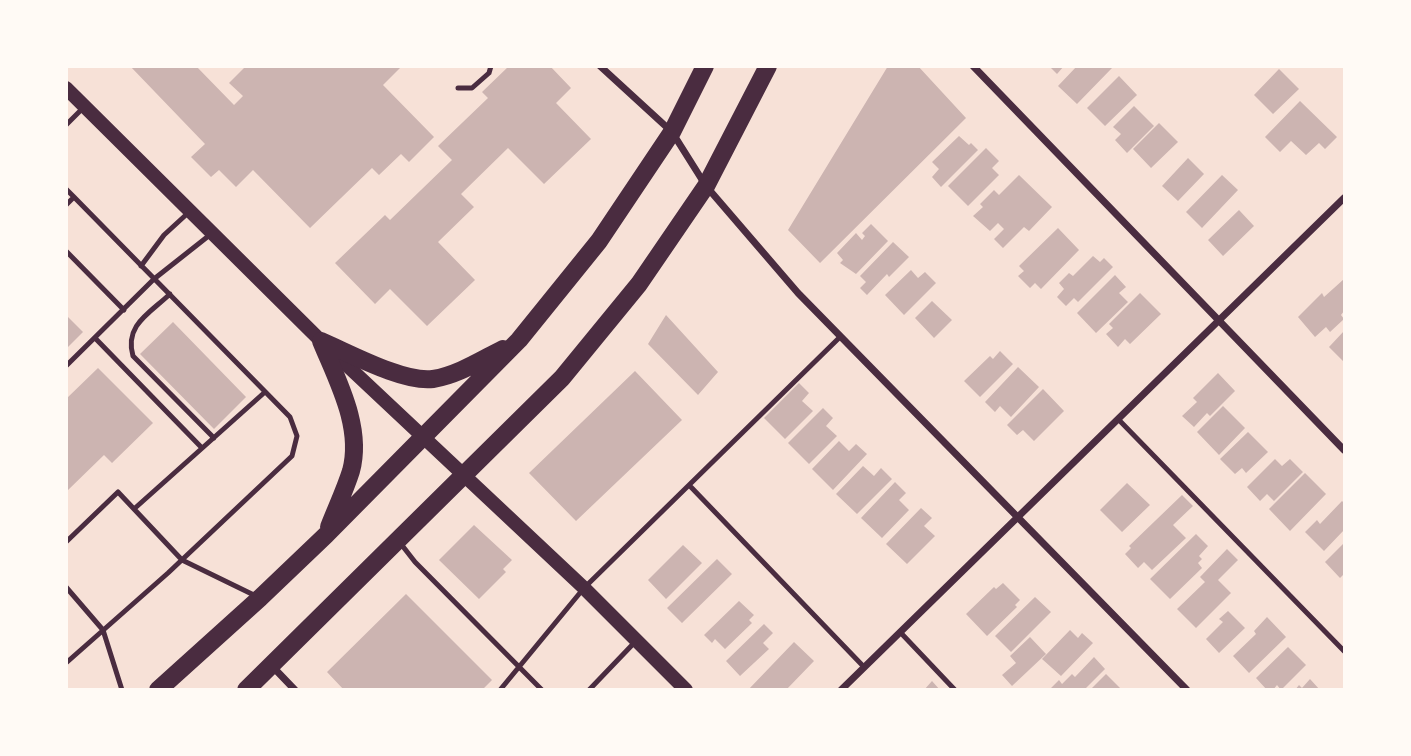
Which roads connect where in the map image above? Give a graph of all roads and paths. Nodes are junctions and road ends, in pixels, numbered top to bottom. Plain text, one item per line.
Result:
1 (491, 66) edge
2 (600, 66) edge
3 (705, 66) edge
4 (768, 66) edge
5 (973, 66) edge
6 (66, 88) edge
7 (458, 88) dead end
8 (85, 107) junction
9 (66, 125) edge
10 (672, 132) junction
11 (706, 186) junction
12 (66, 189) edge
13 (74, 197) junction
14 (1345, 198) edge
15 (66, 205) edge
16 (190, 211) junction
17 (213, 233) junction
18 (66, 251) edge
19 (141, 266) junction
20 (154, 279) junction
21 (170, 294) junction
22 (124, 310) junction
23 (1217, 321) junction
24 (840, 337) junction
25 (95, 338) junction
26 (519, 340) junction
27 (321, 341) junction
28 (66, 366) edge
29 (265, 392) junction
30 (1118, 419) junction
31 (422, 437) junction
32 (214, 438) junction
33 (202, 448) junction
34 (1345, 450) edge
35 (465, 475) junction
36 (689, 485) junction
37 (134, 509) junction
38 (1017, 518) junction
39 (326, 534) junction
40 (398, 541) junction
41 (66, 542) edge
42 (182, 560) junction
43 (66, 587) edge
44 (584, 588) junction
45 (260, 598) junction
46 (103, 630) junction
47 (900, 632) junction
48 (636, 640) junction
49 (1345, 651) edge
50 (66, 663) edge
51 (271, 666) junction
52 (519, 667) junction
53 (864, 667) junction
54 (122, 690) edge
55 (158, 690) edge
56 (246, 690) edge
57 (295, 690) edge
58 (500, 690) edge
59 (542, 690) edge
60 (589, 690) edge
61 (686, 690) edge
62 (841, 690) edge
63 (956, 690) edge
64 (1188, 690) edge

1 - 7 lane
2 - 10 street
3 - 10 main road
4 - 11 main road
5 - 23 street
6 - 8 main road
8 - 9 lane
8 - 16 main road
10 - 11 street
10 - 26 main road
11 - 24 street
11 - 35 main road
12 - 13 lane
13 - 15 lane
13 - 19 lane
14 - 23 street
16 - 17 main road
16 - 19 lane
17 - 20 lane
17 - 27 main road
18 - 22 lane
19 - 20 lane
20 - 21 lane
20 - 22 lane
21 - 29 lane
21 - 32 lane
22 - 25 lane
23 - 30 street
23 - 34 street
24 - 36 lane
24 - 38 street
25 - 28 lane
25 - 33 lane
26 - 27 main road
26 - 31 main road
27 - 31 main road
27 - 39 main road
29 - 32 lane
29 - 42 lane
30 - 38 street
30 - 49 lane
31 - 35 main road
31 - 39 main road
32 - 33 lane
33 - 37 lane
35 - 40 main road
35 - 44 main road
36 - 44 lane
36 - 53 lane
37 - 41 lane
37 - 42 lane
38 - 47 street
38 - 64 street
39 - 45 main road
40 - 51 main road
40 - 52 lane
42 - 45 lane
42 - 46 lane
43 - 46 lane
44 - 48 main road
44 - 52 lane
45 - 55 main road
46 - 50 lane
46 - 54 lane
47 - 53 street
47 - 63 lane
48 - 60 lane
48 - 61 main road
51 - 56 main road
51 - 57 street
52 - 58 lane
52 - 59 lane
53 - 62 street

